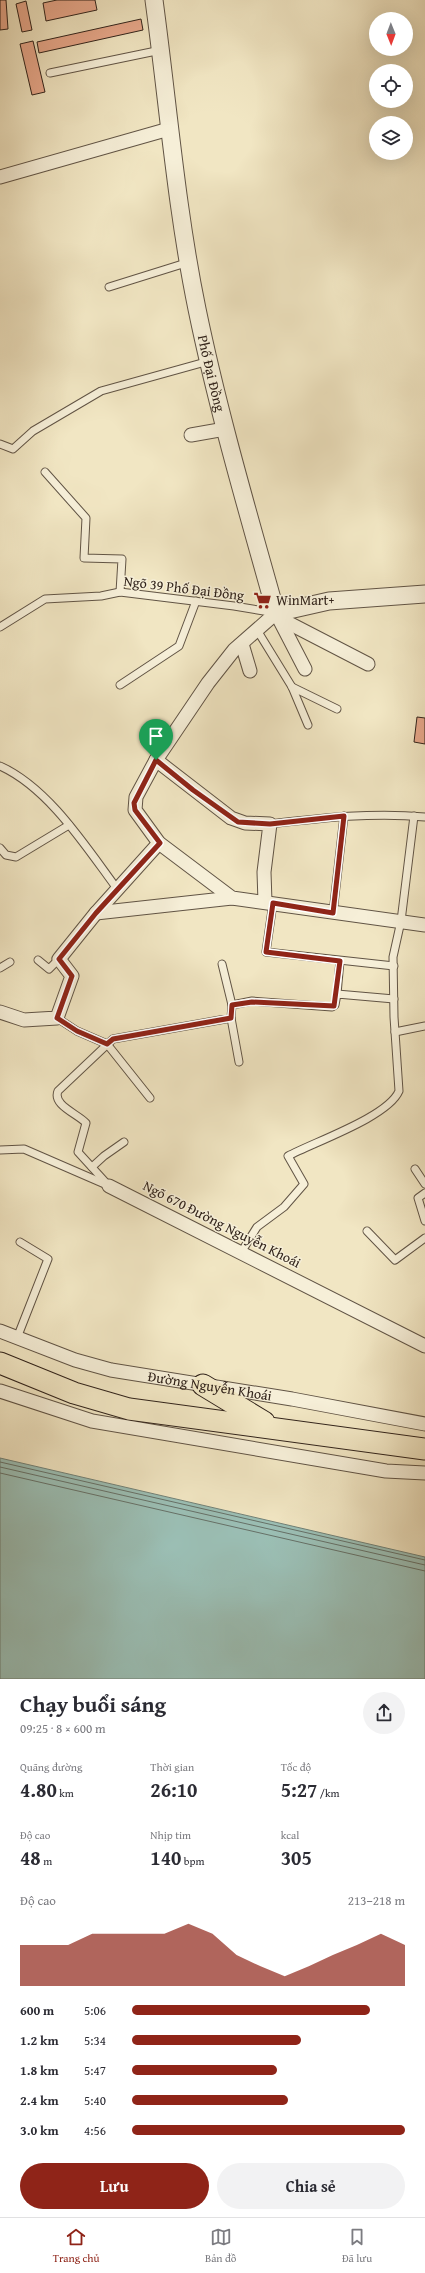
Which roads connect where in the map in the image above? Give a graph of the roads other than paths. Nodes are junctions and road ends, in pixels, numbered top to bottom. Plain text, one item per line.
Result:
1 (154, 0) edge
2 (161, 50) junction
3 (50, 73) dead end
4 (169, 129) junction
5 (0, 177) edge
6 (189, 262) junction
7 (109, 287) dead end
8 (209, 361) junction
9 (225, 429) junction
10 (191, 435) dead end
11 (0, 444) edge
12 (45, 472) dead end
13 (120, 592) junction
14 (425, 594) edge
15 (196, 601) junction
16 (277, 615) junction
17 (0, 627) edge
18 (257, 630) junction
19 (242, 644) junction
20 (368, 664) dead end
21 (305, 669) dead end
22 (250, 672) dead end
23 (120, 685) dead end
24 (292, 687) junction
25 (337, 709) dead end
26 (308, 725) dead end
27 (156, 760) junction
28 (0, 766) edge
29 (344, 816) junction
30 (414, 816) junction
31 (425, 817) edge
32 (270, 824) junction
33 (69, 825) junction
34 (160, 843) junction
35 (0, 848) edge
36 (118, 890) junction
37 (232, 898) junction
38 (269, 903) junction
39 (96, 913) junction
40 (333, 913) junction
41 (401, 921) junction
42 (425, 925) edge
43 (59, 959) junction
44 (38, 960) dead end
45 (340, 961) junction
46 (10, 962) dead end
47 (222, 964) dead end
48 (394, 966) junction
49 (0, 968) edge
50 (337, 994) junction
51 (394, 999) junction
52 (232, 1005) junction
53 (0, 1012) edge
54 (57, 1018) junction
55 (231, 1018) junction
56 (425, 1026) edge
57 (395, 1032) junction
58 (107, 1044) junction
59 (239, 1062) dead end
60 (150, 1098) dead end
61 (124, 1142) dead end
62 (0, 1150) edge
63 (92, 1168) junction
64 (415, 1169) dead end
65 (425, 1184) edge
66 (109, 1186) junction
67 (425, 1193) edge
68 (425, 1221) edge
69 (367, 1231) dead end
70 (425, 1238) edge
71 (20, 1242) dead end
72 (242, 1251) junction
73 (0, 1331) edge
74 (17, 1338) junction
75 (425, 1346) edge
76 (0, 1363) edge
77 (203, 1385) junction
78 (0, 1391) edge
79 (425, 1424) edge
80 (271, 1427) junction
81 (425, 1449) edge
82 (425, 1473) edge

1 - 2 street, Phố Đại Đồng
2 - 3 lane
2 - 4 street, Phố Đại Đồng
4 - 5 street
4 - 6 street, Phố Đại Đồng
6 - 7 lane
6 - 8 street, Phố Đại Đồng
8 - 9 street, Phố Đại Đồng
8 - 11 lane
9 - 10 street
9 - 16 street, Phố Đại Đồng
12 - 13 lane
13 - 15 lane, Ngõ 39 Phố Đại Đồng
13 - 17 lane, Ngõ 39 Phố Đại Đồng
14 - 16 street
15 - 16 lane, Ngõ 39 Phố Đại Đồng
15 - 23 lane
16 - 18 street
16 - 20 street
16 - 21 street
18 - 19 street
18 - 24 lane
19 - 22 street
19 - 27 street
24 - 25 lane
24 - 26 lane
27 - 32 street
27 - 34 street
28 - 33 lane
29 - 30 lane
29 - 32 lane
29 - 40 lane
30 - 31 lane
30 - 41 lane
32 - 38 street
33 - 35 lane
33 - 36 lane
34 - 36 street
34 - 37 street
36 - 39 street
37 - 38 street
37 - 39 street
38 - 40 street
38 - 45 lane
39 - 43 street
40 - 41 street
41 - 42 street
41 - 48 lane
43 - 44 lane
43 - 54 street
45 - 48 lane
45 - 50 lane
46 - 49 lane
47 - 52 lane
48 - 51 lane
50 - 51 lane
50 - 52 lane
51 - 57 lane
52 - 55 lane
53 - 54 street
54 - 58 lane
55 - 58 lane
55 - 59 lane
56 - 57 lane
57 - 72 lane
58 - 60 lane
58 - 63 lane
61 - 63 lane
62 - 66 lane, Ngõ 670 Đường Nguyễn Khoái
63 - 66 lane
64 - 65 lane
66 - 72 street, Ngõ 670 Đường Nguyễn Khoái
67 - 68 lane
69 - 70 lane
71 - 74 lane
72 - 75 street, Ngõ 670 Đường Nguyễn Khoái
73 - 74 street, Đường Nguyễn Khoái
74 - 77 street, Đường Nguyễn Khoái
76 - 80 main road
77 - 79 street, Đường Nguyễn Khoái
77 - 80 main road
78 - 82 street
80 - 81 main road

